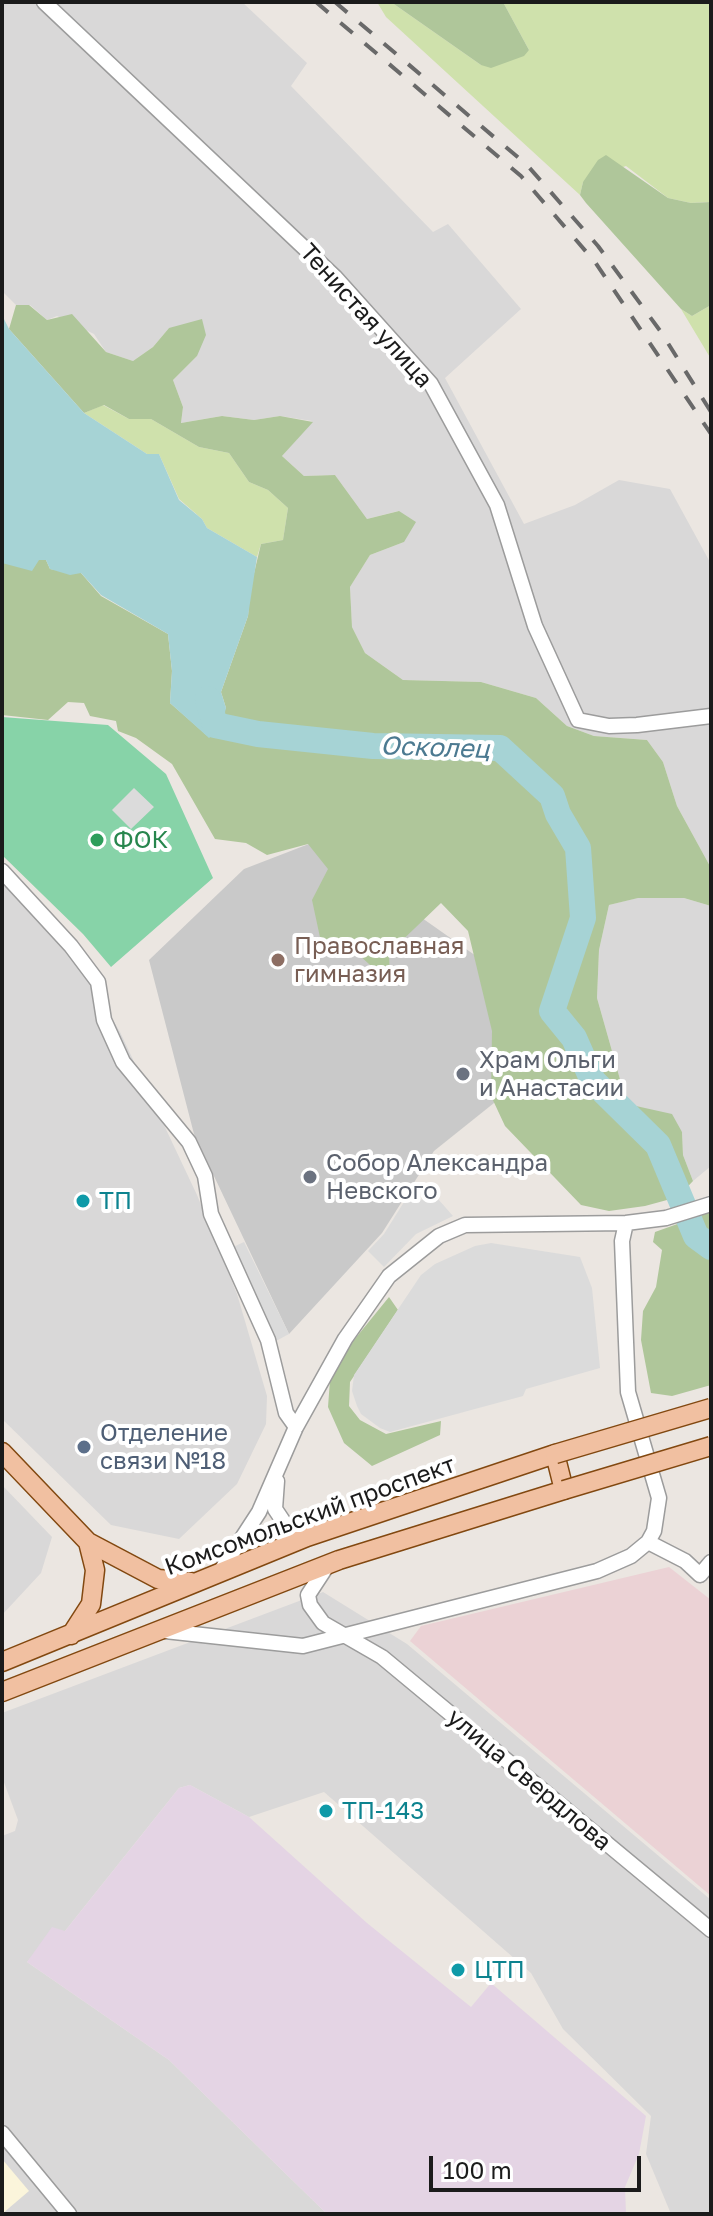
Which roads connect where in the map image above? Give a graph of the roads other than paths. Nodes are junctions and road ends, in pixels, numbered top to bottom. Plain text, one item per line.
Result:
1 (44, 2) edge
2 (711, 716) edge
3 (2, 871) edge
4 (711, 1204) edge
5 (626, 1223) junction
6 (711, 1408) edge
7 (296, 1427) junction
8 (711, 1446) edge
9 (2, 1452) edge
10 (555, 1454) junction
11 (278, 1470) junction
12 (564, 1490) junction
13 (307, 1537) junction
14 (88, 1542) junction
15 (648, 1542) junction
16 (711, 1562) edge
17 (329, 1563) junction
18 (219, 1572) junction
19 (194, 1582) junction
20 (165, 1631) junction
21 (344, 1634) junction
22 (71, 1635) junction
23 (2, 1662) edge
24 (2, 1692) edge
25 (711, 1930) edge
26 (2, 2133) edge
27 (69, 2214) edge

1 - 2 street, Тенистая улица
3 - 7 street
4 - 5 street
5 - 7 street
5 - 15 street
6 - 10 main road, Комсомольский проспект, bridge
7 - 11 street
8 - 12 main road, bridge
9 - 14 main road
10 - 12 main road
10 - 13 main road, Комсомольский проспект
11 - 13 street
11 - 18 street
12 - 17 main road
13 - 18 main road, Комсомольский проспект
14 - 19 main road
14 - 22 main road
15 - 16 street
15 - 21 street
17 - 20 main road
17 - 21 street, улица Свердлова
18 - 19 main road, Комсомольский проспект
19 - 22 main road, Комсомольский проспект
20 - 21 street
20 - 24 main road
21 - 25 street, улица Свердлова
22 - 23 main road, Комсомольский проспект
26 - 27 street

